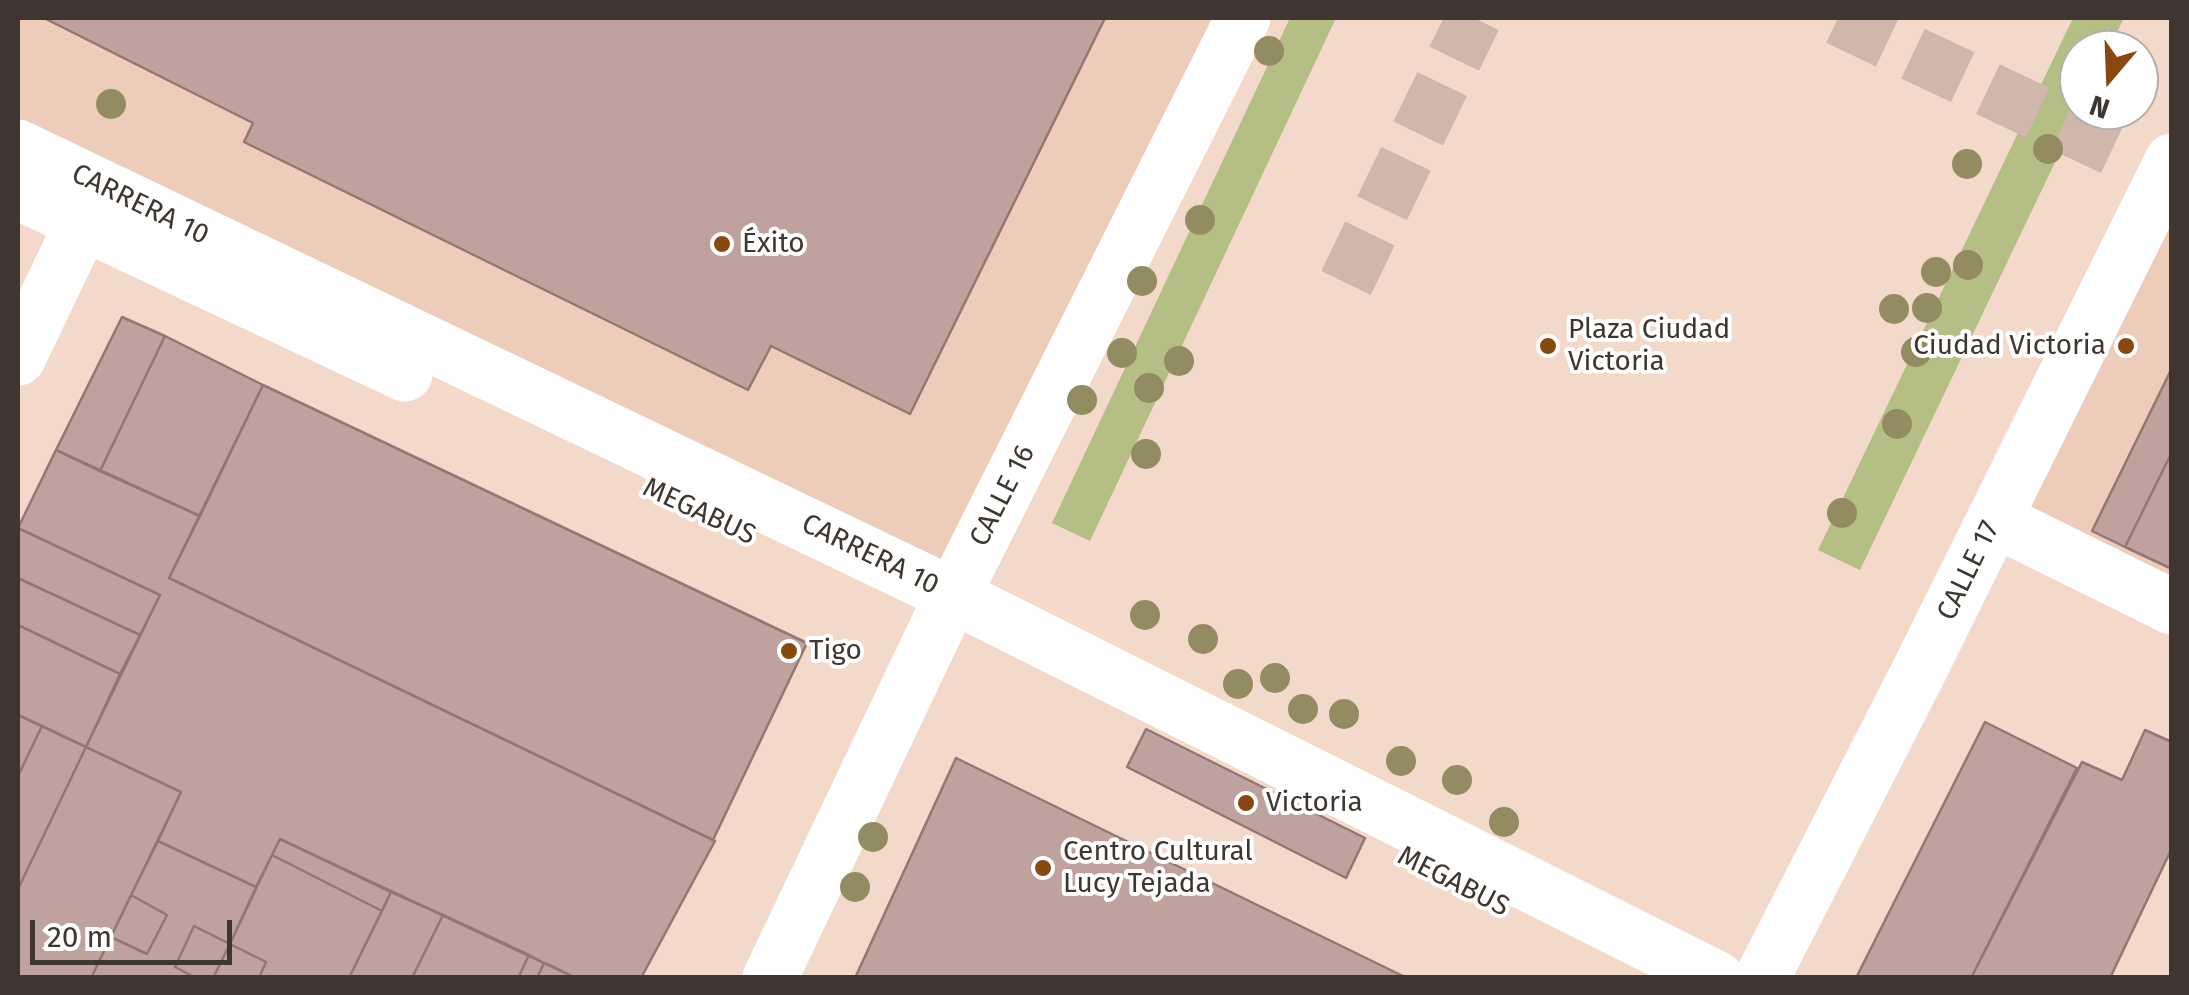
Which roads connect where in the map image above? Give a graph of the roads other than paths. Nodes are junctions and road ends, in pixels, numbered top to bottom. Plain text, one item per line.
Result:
1 (1243, 18) edge
2 (18, 147) edge
3 (2155, 164) edge
4 (18, 192) edge
5 (91, 204) junction
6 (18, 358) edge
7 (1994, 520) junction
8 (2172, 607) edge
9 (946, 610) junction
10 (770, 978) edge
11 (1644, 978) edge
12 (1716, 978) edge
13 (1762, 978) edge

1 - 9 street, CALLE 16
2 - 5 street, CARRERA 10
3 - 7 street, CALLE 17
4 - 5 street
5 - 6 street
5 - 9 street, CARRERA 10
7 - 8 street
7 - 13 street, CALLE 17
9 - 10 street, CALLE 16
9 - 11 street, MEGABUS
9 - 12 street, CARRERA 10

